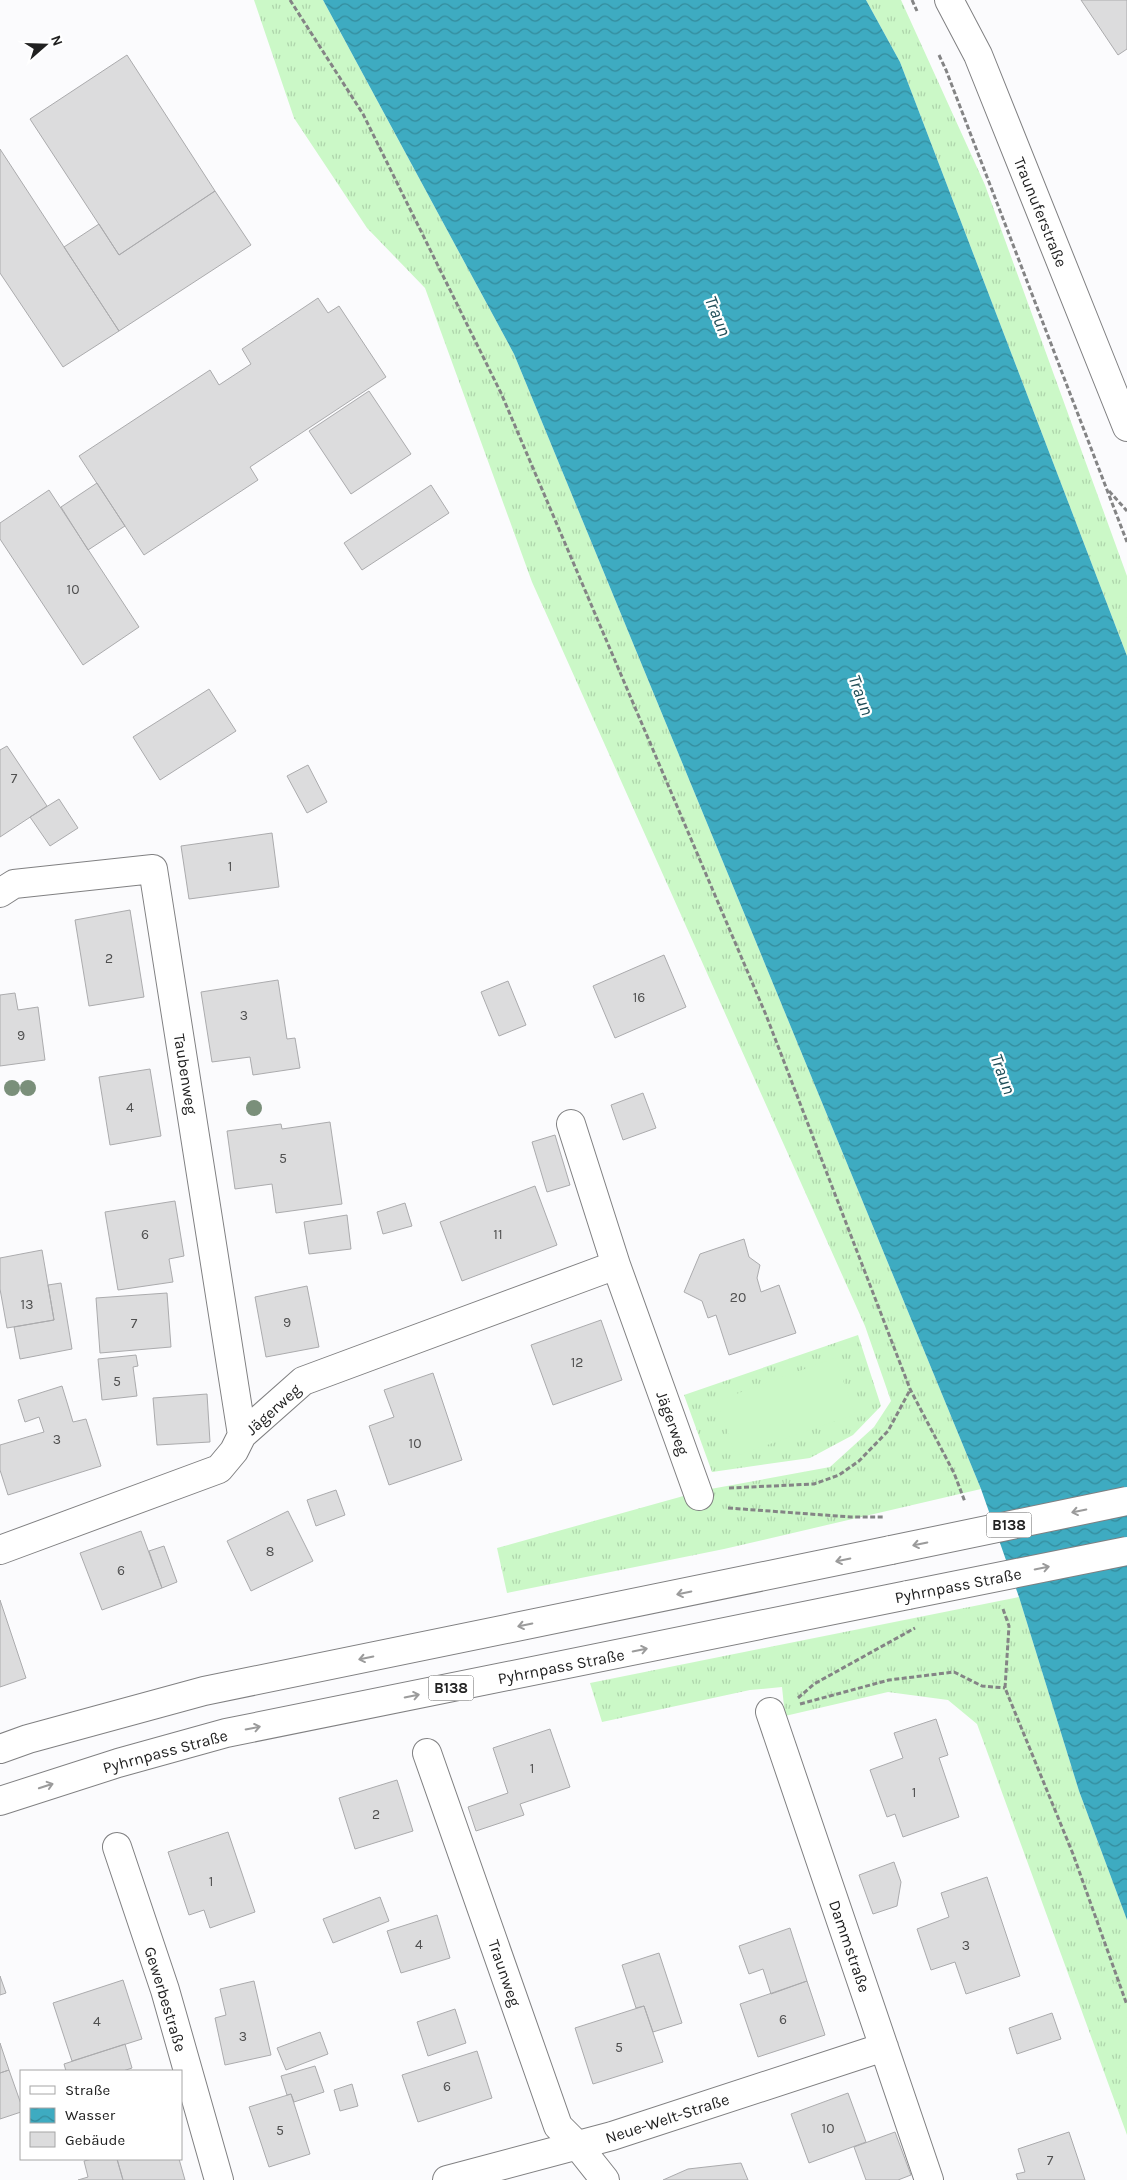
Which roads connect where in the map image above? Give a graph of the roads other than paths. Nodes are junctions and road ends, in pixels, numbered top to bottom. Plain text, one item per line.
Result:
1 (949, 0) edge
2 (1127, 427) edge
3 (0, 893) edge
4 (571, 1124) dead end
5 (616, 1265) junction
6 (242, 1435) junction
7 (699, 1496) road end
8 (1127, 1500) edge
9 (0, 1550) edge
10 (1127, 1552) edge
11 (780, 1710) road end
12 (0, 1749) edge
13 (427, 1753) dead end
14 (0, 1801) edge
15 (117, 1847) dead end
16 (884, 2047) junction
17 (578, 2146) junction
18 (219, 2180) edge
19 (447, 2180) edge
20 (605, 2180) edge
21 (929, 2180) edge

1 - 2 street, Traunuferstraße
3 - 6 street, Taubenweg
4 - 5 street, Jägerweg
5 - 6 street, Jägerweg
5 - 7 street, Jägerweg
6 - 9 street, Jägerweg
8 -> 12 street, B138, bridge
14 -> 10 street, Pyhrnpass Straße / B138, bridge
11 - 16 street, Dammstraße
13 - 17 street, Traunweg
15 - 18 street, Gewerbestraße
16 - 17 street, Neue-Welt-Straße
16 - 21 street, Dammstraße
17 - 19 street, Neue-Welt-Straße
17 - 20 street, Traunweg

